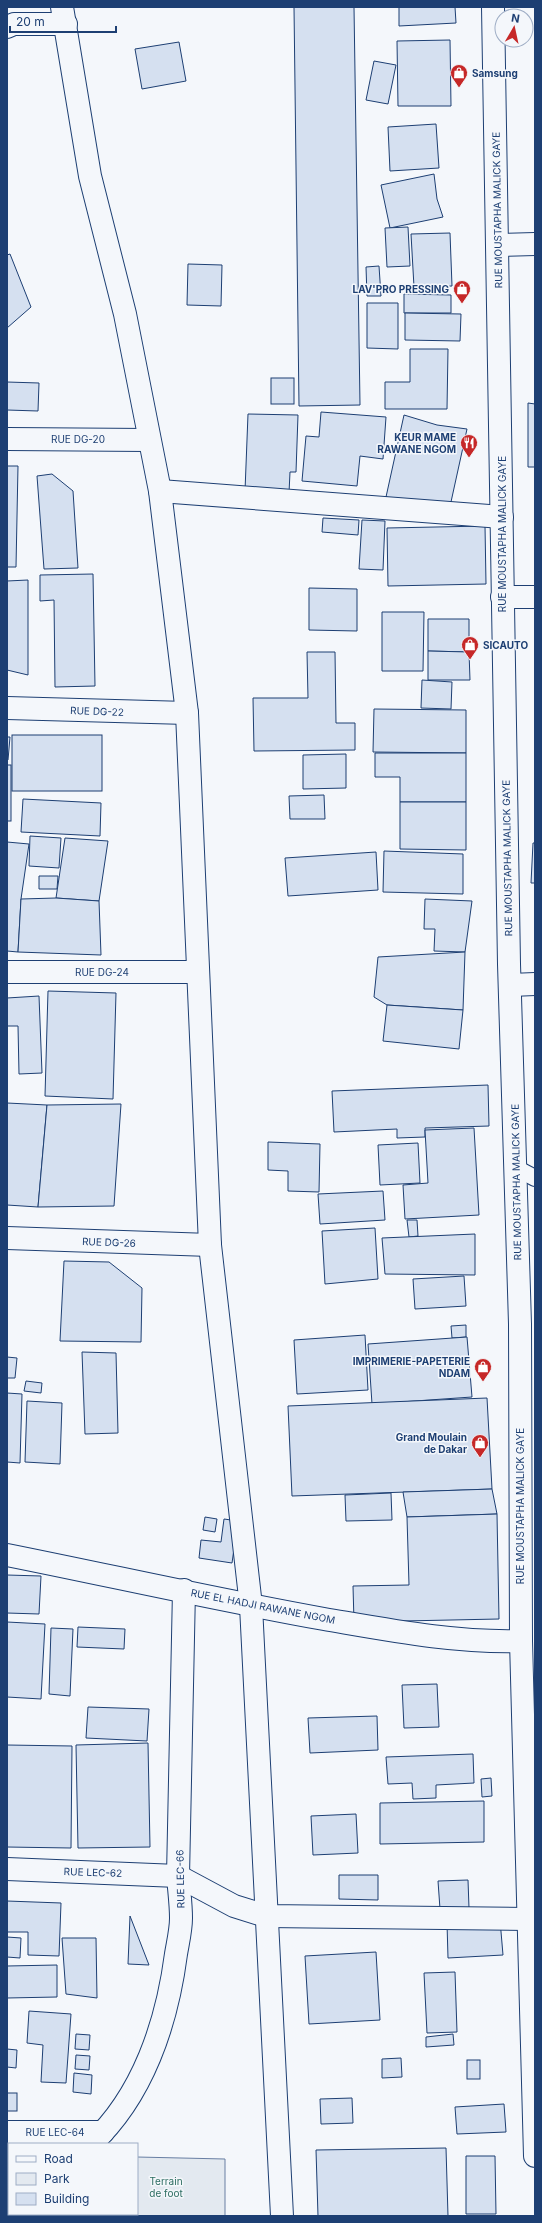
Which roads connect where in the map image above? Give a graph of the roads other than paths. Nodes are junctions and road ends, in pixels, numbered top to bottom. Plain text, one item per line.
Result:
1 (493, 7) edge
2 (64, 15) edge
3 (7, 27) edge
4 (535, 244) edge
5 (498, 245) junction
6 (7, 439) edge
7 (148, 440) junction
8 (160, 491) junction
9 (502, 516) junction
10 (502, 597) junction
11 (535, 597) edge
12 (7, 708) edge
13 (187, 713) junction
14 (7, 972) edge
15 (197, 972) junction
16 (535, 984) edge
17 (510, 985) junction
18 (526, 1173) edge
19 (7, 1238) edge
20 (210, 1245) junction
21 (7, 1555) edge
22 (184, 1590) junction
23 (251, 1606) junction
24 (521, 1641) junction
25 (529, 1709) edge
26 (7, 1869) edge
27 (178, 1876) junction
28 (266, 1916) junction
29 (528, 1919) junction
30 (533, 2065) edge
31 (7, 2132) edge
32 (97, 2138) edge
33 (535, 2156) edge
34 (282, 2216) edge

1 - 5 street, RUE MOUSTAPHA MALICK GAYE
2 - 3 street
2 - 7 street
4 - 5 street
5 - 9 street, RUE MOUSTAPHA MALICK GAYE
6 - 7 street, RUE DG-20
7 - 8 street
8 - 9 street
8 - 13 street
9 - 10 street, RUE MOUSTAPHA MALICK GAYE
10 - 11 street
10 - 17 street, RUE MOUSTAPHA MALICK GAYE
12 - 13 street, RUE DG-22
13 - 15 street
14 - 15 street, RUE DG-24
15 - 20 street
16 - 17 street
17 - 18 street, RUE MOUSTAPHA MALICK GAYE
18 - 24 street, RUE MOUSTAPHA MALICK GAYE
19 - 20 street, RUE DG-26
20 - 23 street
21 - 22 street, RUE EL HADJI RAWANE NGOM
22 - 23 street, RUE EL HADJI RAWANE NGOM
22 - 27 street, RUE LEC-66
23 - 24 street, RUE EL HADJI RAWANE NGOM
23 - 28 street
24 - 25 street, RUE MOUSTAPHA MALICK GAYE
25 - 29 street, RUE MOUSTAPHA MALICK GAYE
26 - 27 street, RUE LEC-62
27 - 28 street
27 - 32 street, RUE LEC-66
28 - 29 street
28 - 34 street
29 - 30 street, RUE MOUSTAPHA MALICK GAYE
30 - 33 street, RUE MOUSTAPHA MALICK GAYE
31 - 32 street, RUE LEC-64

